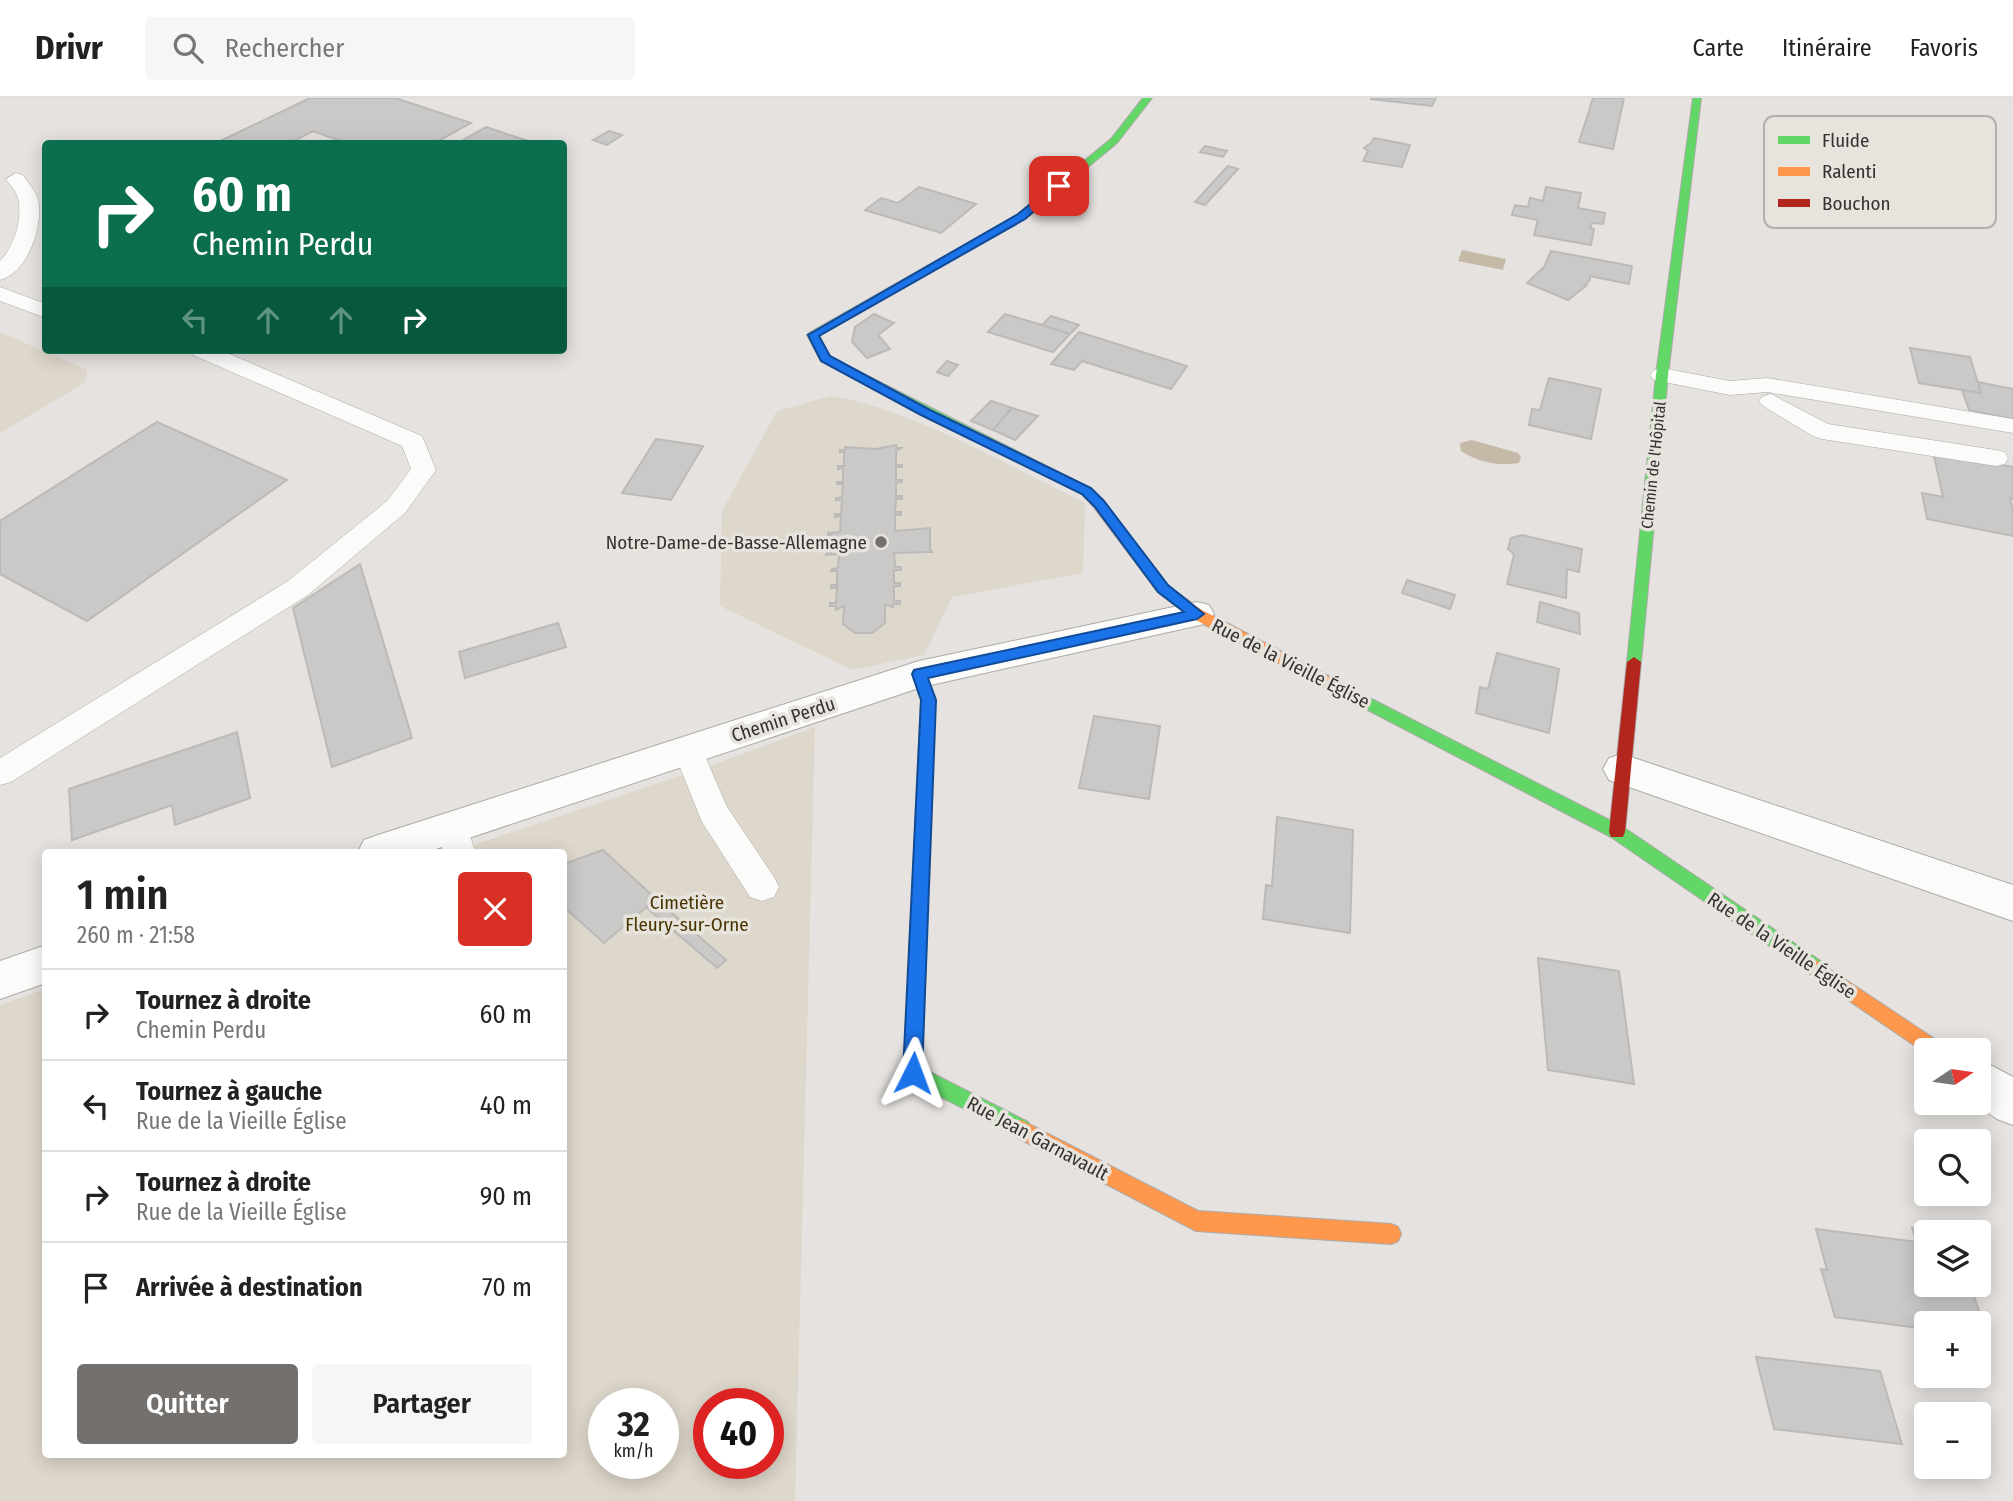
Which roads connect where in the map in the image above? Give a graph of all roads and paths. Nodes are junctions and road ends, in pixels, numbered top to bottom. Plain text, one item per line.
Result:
1 (1148, 98) edge
2 (1697, 98) edge
3 (16, 179) dead end
4 (0, 274) edge
5 (0, 293) edge
6 (42, 310) edge
7 (210, 354) edge
8 (1662, 375) junction
9 (1769, 393) junction
10 (1944, 396) dead end
11 (2013, 426) edge
12 (2004, 450) edge
13 (1197, 614) junction
14 (919, 674) junction
15 (688, 750) junction
16 (1622, 769) junction
17 (0, 773) edge
18 (1617, 832) junction
19 (456, 839) edge
20 (396, 849) edge
21 (762, 887) dead end
22 (2013, 903) edge
23 (42, 965) edge
24 (0, 980) edge
25 (1918, 1038) edge
26 (1992, 1089) edge
27 (2013, 1103) edge
28 (1391, 1234) dead end

1 - 13 street, Rue de la Vieille Église
2 - 8 street, Chemin de l'Hôpital
3 - 4 lane
5 - 6 lane
7 - 17 lane
8 - 9 lane
8 - 16 street, Chemin de l'Hôpital
9 - 10 lane
9 - 11 lane
9 - 12 lane
13 - 14 street, Chemin Perdu
13 - 18 street, Rue de la Vieille Église
14 - 15 street, Chemin Perdu
14 - 28 street, Rue Jean Garnavault
15 - 19 street, Chemin Perdu
15 - 21 lane
16 - 18 street, Chemin de l'Hôpital
16 - 22 street
18 - 25 street, Rue de la Vieille Église
19 - 20 street, Chemin Perdu
23 - 24 street
26 - 27 street

